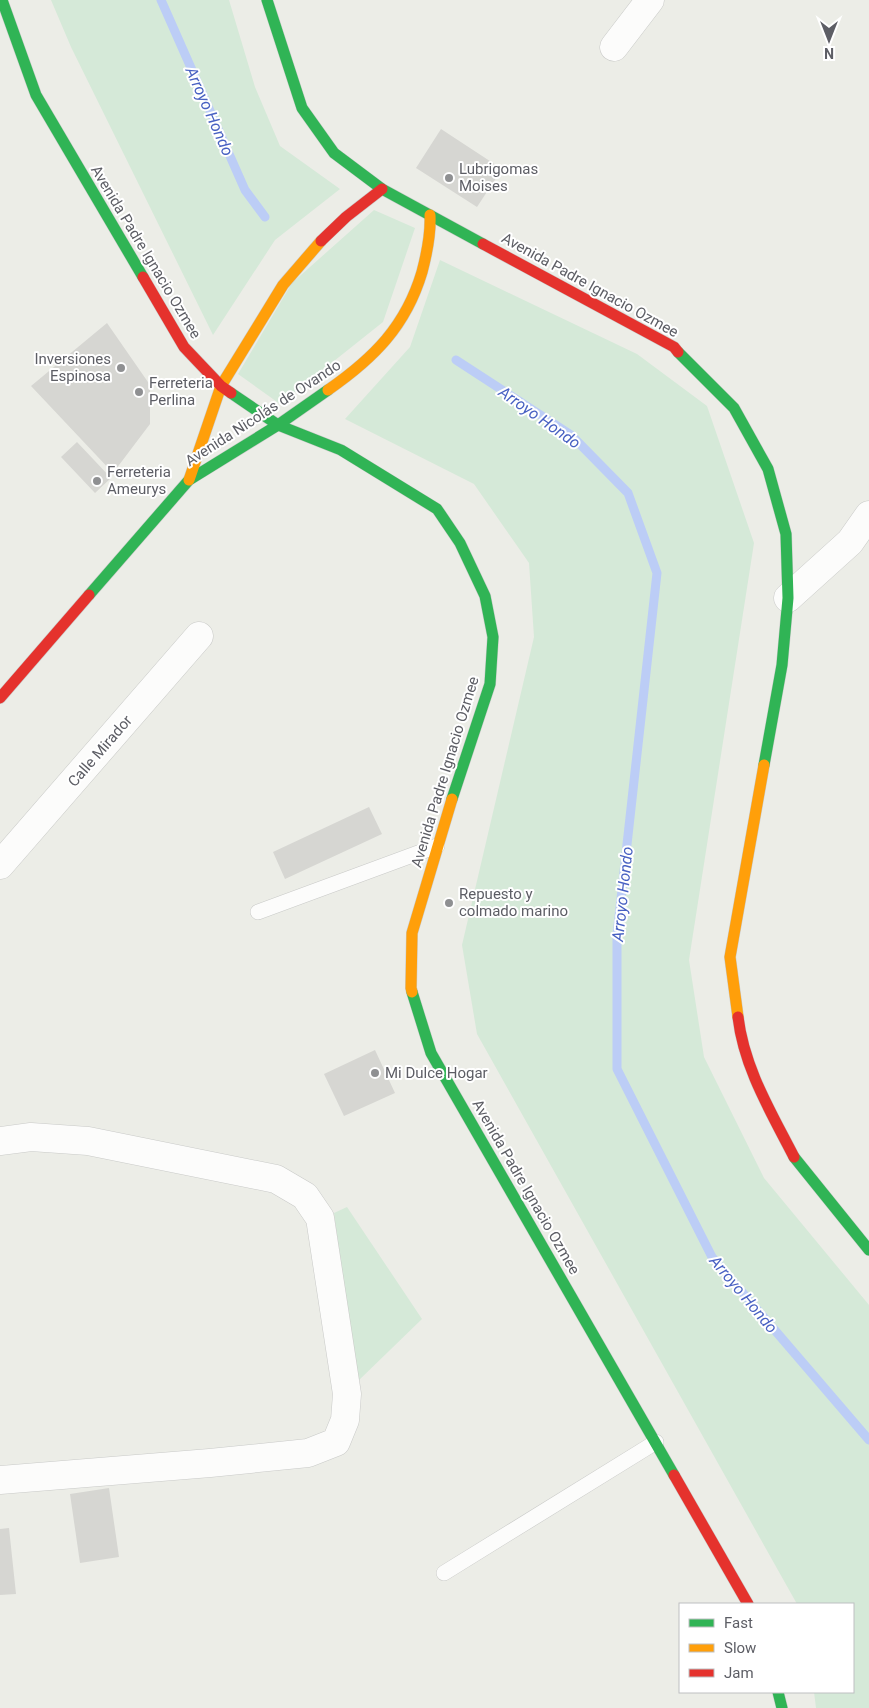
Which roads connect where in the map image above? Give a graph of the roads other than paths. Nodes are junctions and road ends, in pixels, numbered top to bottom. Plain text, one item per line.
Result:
1 (2, 0) edge
2 (268, 0) edge
3 (650, 0) edge
4 (614, 47) dead end
5 (382, 189) junction
6 (430, 215) junction
7 (221, 386) junction
8 (278, 424) junction
9 (189, 480) junction
10 (869, 514) edge
11 (860, 543) edge
12 (788, 598) junction
13 (199, 636) dead end
14 (0, 698) edge
15 (437, 846) junction
16 (0, 865) edge
17 (258, 912) dead end
18 (0, 1141) edge
19 (869, 1250) edge
20 (656, 1442) junction
21 (0, 1480) edge
22 (444, 1573) dead end
23 (747, 1603) edge
24 (778, 1693) edge
25 (782, 1708) edge

1 - 7 street, Avenida Padre Ignacio Ozmee
2 - 5 street, Avenida Padre Ignacio Ozmee
3 - 4 street
5 - 6 street, Avenida Padre Ignacio Ozmee
5 - 7 street, Avenida Nicolás de Ovando
6 - 8 street, Avenida Nicolás de Ovando
6 - 12 street, Avenida Padre Ignacio Ozmee
7 - 8 street, Avenida Padre Ignacio Ozmee
7 - 9 street, Avenida Nicolás de Ovando
8 - 9 street, Avenida Nicolás de Ovando
8 - 15 street, Avenida Padre Ignacio Ozmee
9 - 14 street, Avenida Nicolás de Ovando
10 - 11 street
11 - 12 street
12 - 19 street, Avenida Padre Ignacio Ozmee
13 - 16 street, Calle Mirador
15 - 17 lane
15 - 20 street, Avenida Padre Ignacio Ozmee
18 - 21 street
20 - 22 lane
20 - 23 street, Avenida Padre Ignacio Ozmee
24 - 25 street

